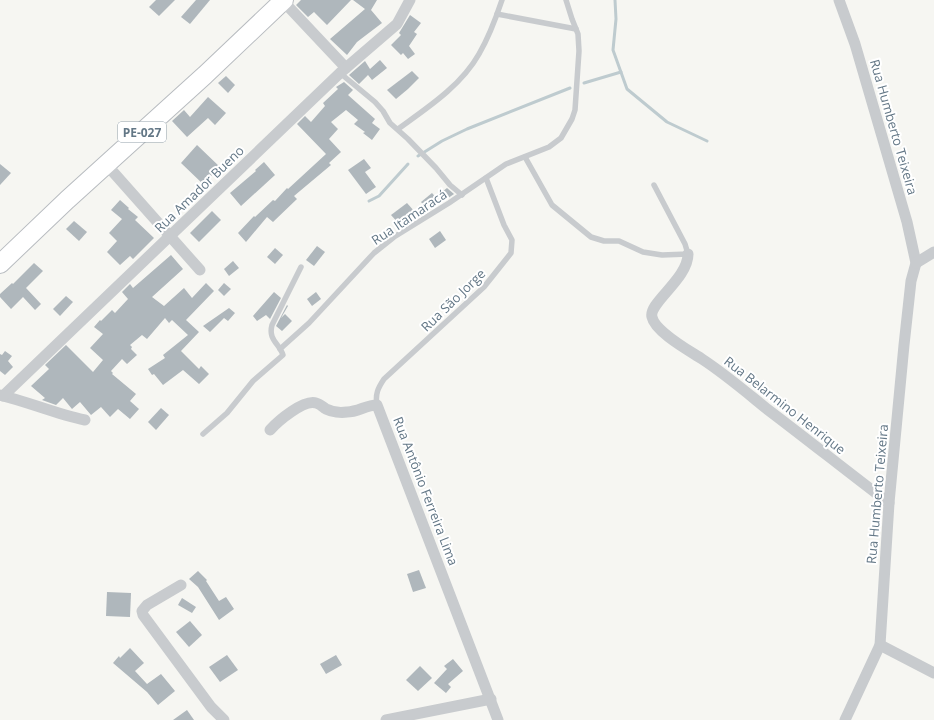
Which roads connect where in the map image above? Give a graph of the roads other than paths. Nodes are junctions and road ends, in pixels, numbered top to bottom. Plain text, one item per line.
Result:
1 (283, 0) edge
2 (410, 0) edge
3 (502, 0) edge
4 (566, 0) edge
5 (839, 0) edge
6 (497, 14) junction
7 (576, 29) junction
8 (343, 71) junction
9 (398, 129) junction
10 (525, 157) junction
11 (106, 164) junction
12 (486, 178) junction
13 (654, 185) dead end
14 (462, 194) junction
15 (170, 236) junction
16 (934, 252) edge
17 (688, 254) junction
18 (916, 263) junction
19 (0, 264) edge
20 (301, 267) dead end
21 (200, 270) dead end
22 (281, 351) junction
23 (1, 396) edge
24 (377, 405) junction
25 (85, 420) dead end
26 (270, 430) dead end
27 (203, 434) dead end
28 (889, 503) junction
29 (181, 585) dead end
30 (880, 645) junction
31 (934, 673) edge
32 (491, 699) junction
33 (224, 720) edge
34 (386, 720) edge
35 (498, 720) edge
36 (845, 720) edge

1 - 8 street
1 - 11 main road, PE-027
2 - 8 street, Rua Amador Bueno
3 - 6 lane
4 - 7 lane
5 - 18 street, Rua Humberto Teixeira
6 - 7 lane
6 - 9 lane
7 - 10 lane, Rua Itamaracá
8 - 9 lane
8 - 15 street, Rua Amador Bueno
9 - 14 lane
10 - 12 lane, Rua Itamaracá
10 - 17 lane
11 - 15 street
11 - 19 main road, PE-027
12 - 14 lane, Rua Itamaracá
12 - 24 lane, Rua São Jorge
13 - 17 lane
14 - 22 lane, Rua Itamaracá
15 - 21 street
15 - 23 street, Rua Amador Bueno
16 - 18 street
17 - 28 street, Rua Belarmino Henrique
18 - 28 street, Rua Humberto Teixeira
20 - 22 lane
22 - 27 lane, Rua Itamaracá
23 - 25 street
24 - 26 street
24 - 32 street, Rua Antônio Ferreira Lima
28 - 30 street, Rua Humberto Teixeira
29 - 33 street
30 - 31 street
30 - 36 street, Rua Humberto Teixeira
32 - 34 street
32 - 35 street, Rua Antônio Ferreira Lima

